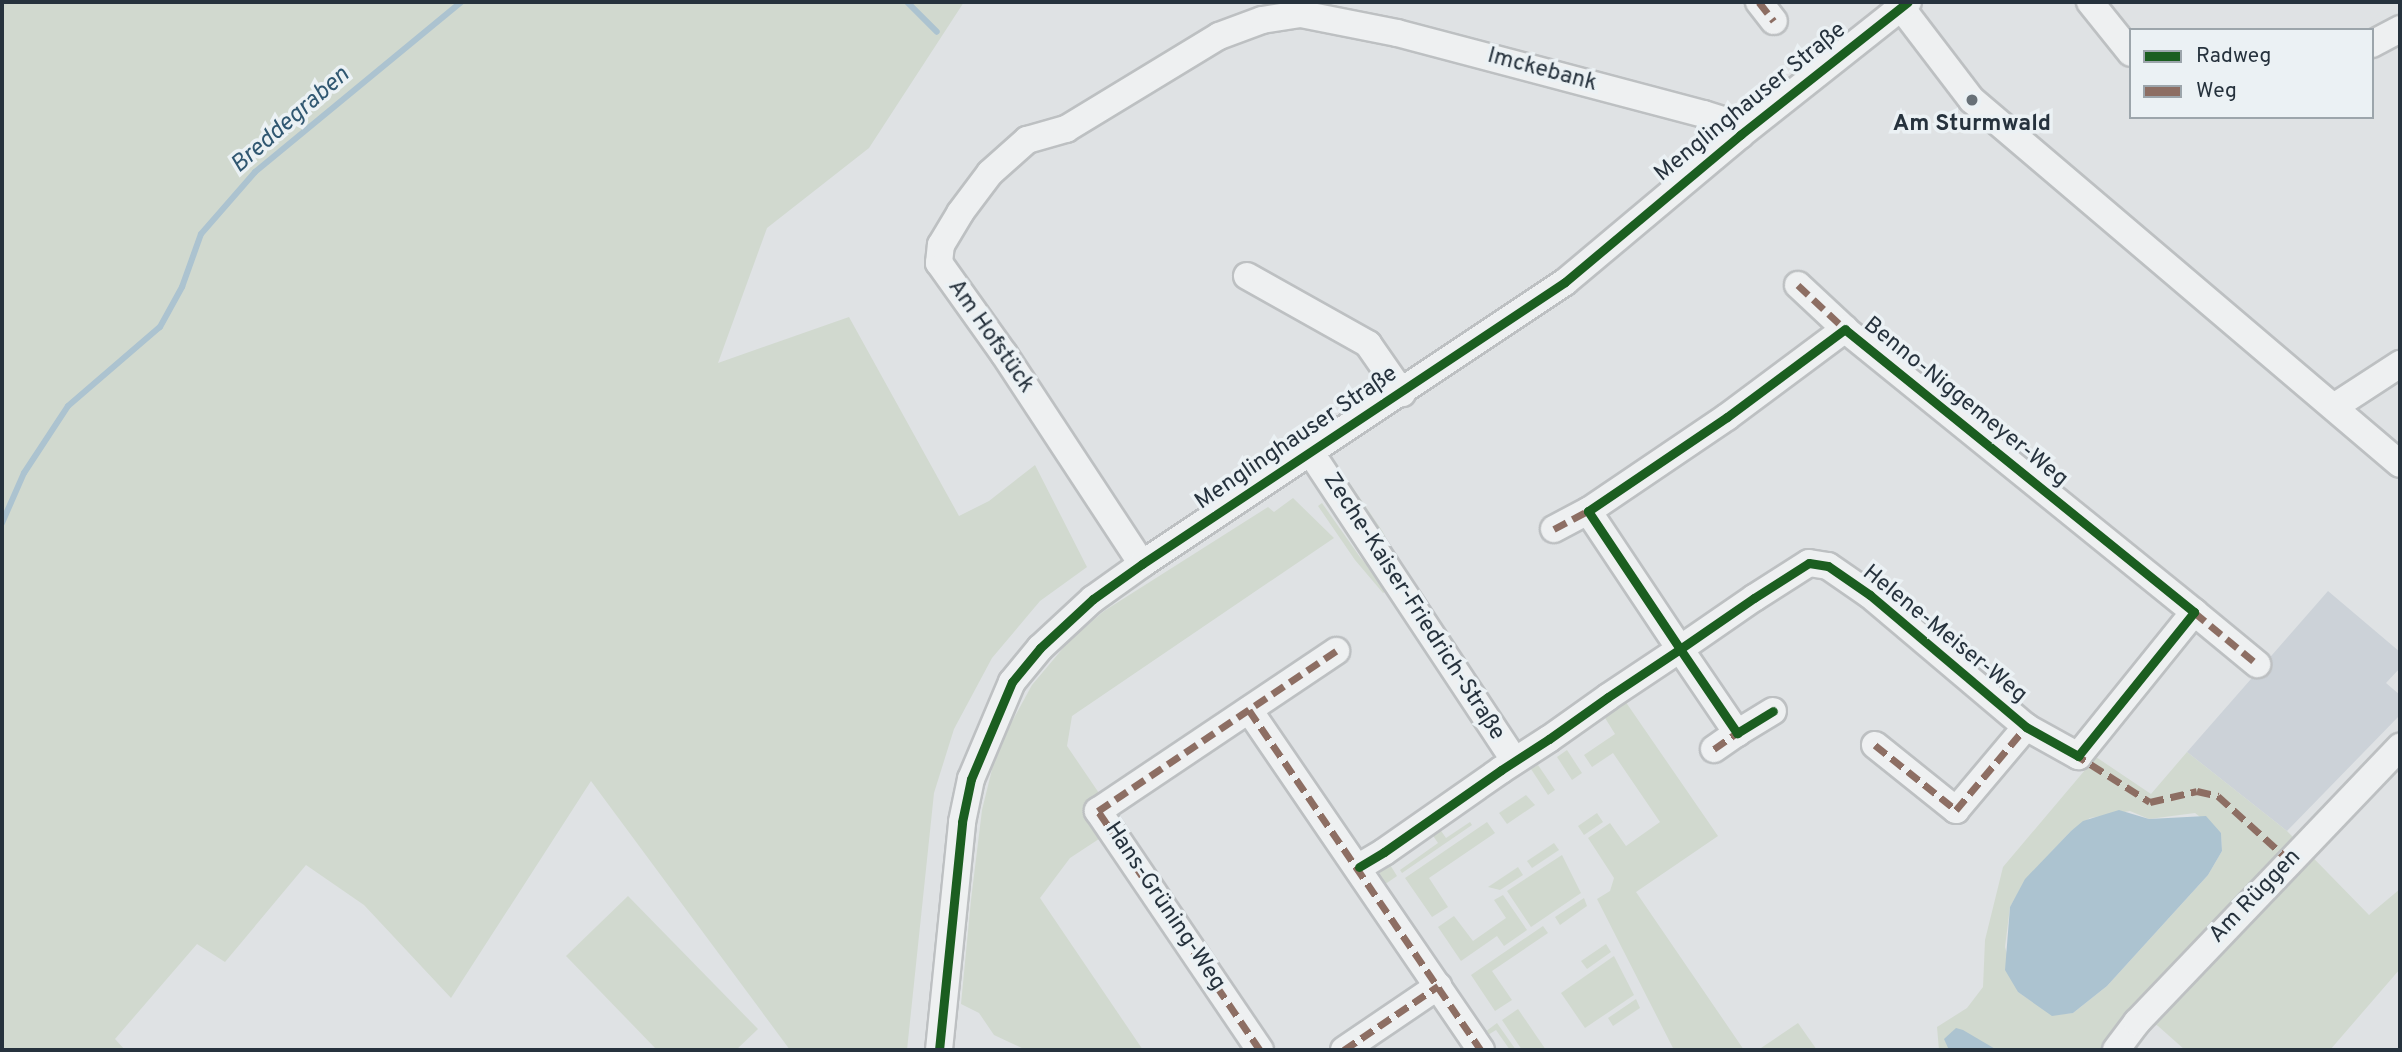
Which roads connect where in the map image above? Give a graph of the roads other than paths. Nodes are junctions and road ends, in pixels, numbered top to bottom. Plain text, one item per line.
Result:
1 (2090, 2) edge
2 (1902, 4) edge
3 (1363, 13) edge
4 (2400, 29) edge
5 (2374, 43) edge
6 (2129, 51) edge
7 (1740, 135) junction
8 (1247, 276) dead end
9 (1798, 285) dead end
10 (1845, 329) junction
11 (2400, 364) edge
12 (1402, 393) junction
13 (2334, 407) junction
14 (1311, 453) junction
15 (2400, 464) edge
16 (1588, 511) junction
17 (1554, 528) dead end
18 (1142, 564) junction
19 (2194, 612) junction
20 (1680, 649) junction
21 (1336, 651) dead end
22 (2257, 664) dead end
23 (1249, 710) junction
24 (1773, 711) dead end
25 (2026, 727) junction
26 (1737, 733) junction
27 (1875, 745) dead end
28 (2400, 747) edge
29 (1714, 749) dead end
30 (1515, 761) junction
31 (1359, 867) junction
32 (1438, 986) junction
33 (939, 1050) edge
34 (1260, 1050) edge
35 (1344, 1050) edge
36 (1481, 1050) edge
37 (2116, 1050) edge

1 - 6 street
2 - 7 street, Menglinghauser Straße
2 - 13 street
3 - 7 street, Imckebank
3 - 18 street, Am Hofstück
4 - 5 street
7 - 12 street, Menglinghauser Straße
8 - 12 street, Menglinghauser Straße
9 - 10 street, Benno-Niggemeyer-Weg
10 - 16 street, Benno-Niggemeyer-Weg
10 - 19 street, Benno-Niggemeyer-Weg
11 - 13 street
12 - 14 street, Menglinghauser Straße
13 - 15 street
14 - 18 street, Menglinghauser Straße
14 - 30 street, Zeche-Kaiser-Friedrich-Straße
16 - 17 street, Benno-Niggemeyer-Weg
16 - 20 street
18 - 33 street, Menglinghauser Straße
19 - 22 street, Benno-Niggemeyer-Weg
19 - 25 street, Helene-Meiser-Weg
20 - 25 street, Helene-Meiser-Weg
20 - 26 street
20 - 30 street, Helene-Meiser-Weg
21 - 23 street, Hans-Grüning-Weg
23 - 31 street
23 - 34 street, Hans-Grüning-Weg
24 - 26 street
25 - 27 street, Helene-Meiser-Weg
26 - 29 street
28 - 37 street, Am Rüggen
30 - 31 street, Helene-Meiser-Weg
31 - 32 street
32 - 35 street
32 - 36 street

